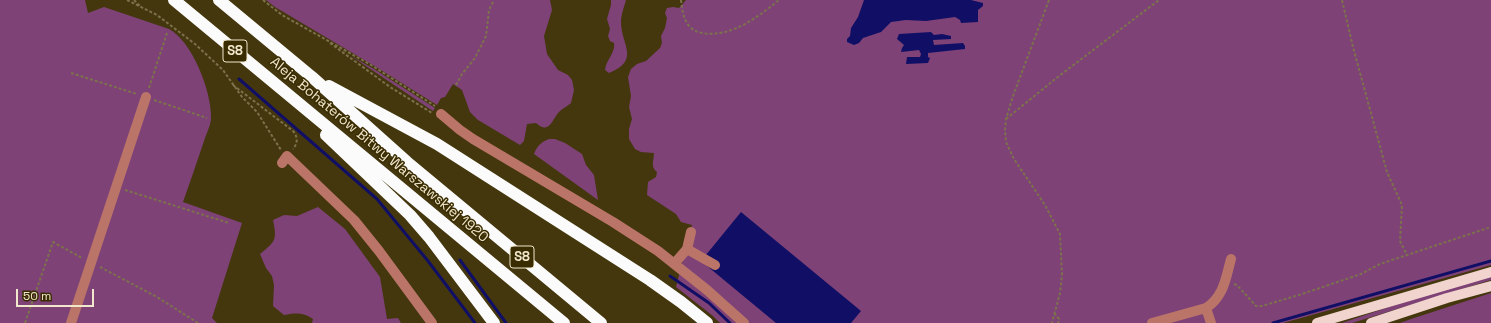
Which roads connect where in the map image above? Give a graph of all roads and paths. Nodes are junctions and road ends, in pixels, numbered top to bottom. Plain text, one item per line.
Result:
1 (127, 0) edge
2 (134, 0) edge
3 (174, 0) edge
4 (219, 0) edge
5 (263, 0) edge
6 (494, 0) edge
7 (681, 0) edge
8 (779, 0) edge
9 (1049, 0) edge
10 (1159, 0) edge
11 (1342, 0) edge
12 (142, 8) junction
13 (167, 33) dead end
14 (321, 37) junction
15 (312, 77) junction
16 (232, 84) junction
17 (456, 85) dead end
18 (146, 97) joint
19 (296, 101) junction
20 (441, 114) junction
21 (1006, 119) junction
22 (284, 160) junction
23 (116, 187) junction
24 (229, 223) dead end
25 (1491, 227) edge
26 (691, 232) dead end
27 (687, 249) junction
28 (1407, 255) junction
29 (1230, 259) dead end
30 (91, 262) junction
31 (674, 264) junction
32 (715, 265) dead end
33 (1491, 272) edge
34 (1224, 284) junction
35 (1491, 286) edge
36 (1206, 308) junction
37 (1054, 313) junction
38 (25, 323) edge
39 (71, 323) edge
40 (198, 323) edge
41 (432, 323) edge
42 (494, 323) edge
43 (564, 323) edge
44 (601, 323) edge
45 (707, 323) edge
46 (744, 323) edge
47 (1052, 323) edge
48 (1058, 323) edge
49 (1152, 323) edge
50 (1211, 323) edge
51 (1317, 323) edge
52 (1371, 323) edge

1 - 12 path
2 - 12 path
3 - 19 highway, Aleja Bohaterów Bitwy Warszawskiej 1920 / S8
4 - 15 highway, Aleja Bohaterów Bitwy Warszawskiej 1920 / S8
5 - 14 path
6 - 17 path
7 - 8 path
9 - 21 path
10 - 21 path
11 - 28 path
12 - 16 path
13 - 18 path
14 - 20 path
14 - 20 path
15 - 44 highway, Aleja Bohaterów Bitwy Warszawskiej 1920 / S8
15 - 45 highway
16 - 22 path
16 - 22 path
18 - 23 lane
19 - 42 highway
19 - 43 highway, Aleja Bohaterów Bitwy Warszawskiej 1920 / S8
20 - 31 lane
21 - 37 path
22 - 41 lane
23 - 24 path
23 - 30 lane
25 - 28 path
26 - 27 lane
27 - 31 lane
27 - 32 lane
28 - 34 path
29 - 34 lane
30 - 38 path
30 - 39 lane
30 - 40 path
31 - 46 lane
33 - 51 main road
34 - 36 lane
35 - 52 main road
36 - 49 lane
36 - 50 lane
37 - 47 path
37 - 48 path

